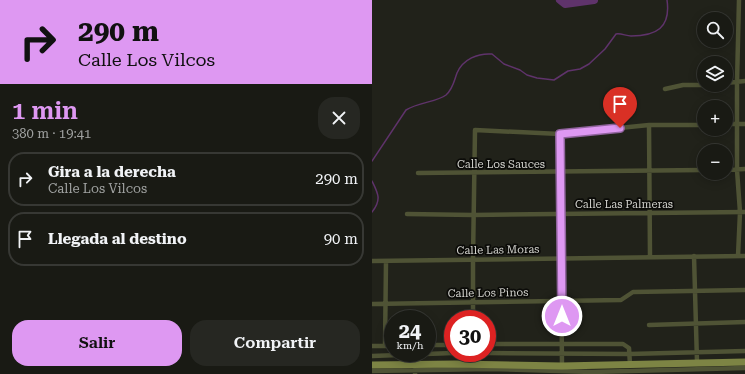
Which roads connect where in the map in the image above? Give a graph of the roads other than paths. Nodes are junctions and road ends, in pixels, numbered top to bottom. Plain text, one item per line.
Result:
1 (739, 0) edge
2 (739, 37) junction
3 (745, 37) edge
4 (745, 81) edge
5 (733, 82) edge
6 (737, 82) junction
7 (697, 85) edge
8 (665, 89) dead end
9 (733, 124) edge
10 (737, 124) junction
11 (745, 124) edge
12 (650, 125) junction
13 (697, 125) edge
14 (560, 134) junction
15 (745, 169) edge
16 (649, 170) junction
17 (697, 170) edge
18 (733, 170) edge
19 (737, 170) junction
20 (418, 173) dead end
21 (474, 173) junction
22 (561, 173) junction
23 (742, 212) edge
24 (649, 213) junction
25 (407, 214) dead end
26 (562, 214) junction
27 (473, 215) junction
28 (694, 256) junction
29 (738, 256) junction
30 (745, 256) edge
31 (650, 257) junction
32 (562, 258) junction
33 (473, 259) junction
34 (372, 261) edge
35 (386, 261) junction
36 (696, 290) junction
37 (745, 290) edge
38 (562, 301) junction
39 (473, 302) junction
40 (386, 303) junction
41 (372, 304) edge
42 (386, 310) edge
43 (473, 310) edge
44 (745, 322) edge
45 (696, 323) junction
46 (649, 325) dead end
47 (496, 344) edge
48 (561, 344) junction
49 (372, 346) edge
50 (384, 346) edge
51 (745, 351) edge
52 (496, 353) edge
53 (697, 353) junction
54 (562, 354) junction
55 (630, 354) junction
56 (384, 355) edge
57 (372, 356) edge
58 (697, 362) junction
59 (745, 362) edge
60 (474, 364) joint
61 (372, 365) edge
62 (630, 365) junction
63 (733, 365) junction
64 (562, 366) junction
65 (745, 368) edge
66 (490, 369) edge
67 (663, 369) edge
68 (416, 370) edge
69 (540, 370) edge
70 (372, 371) edge
71 (592, 373) edge
72 (733, 374) edge

1 - 2 street
2 - 3 street
2 - 6 street
4 - 6 street
5 - 6 street
6 - 10 street
7 - 8 street
9 - 10 street
10 - 11 street
10 - 19 street
12 - 13 street
12 - 14 street
12 - 16 street
14 - 21 street
14 - 22 street
15 - 19 street
16 - 17 street, Calle Los Sauces
16 - 22 street, Calle Los Sauces
16 - 24 street
18 - 19 street
19 - 23 street
20 - 21 street, Calle Los Sauces
21 - 22 street, Calle Los Sauces
21 - 27 street
22 - 26 street
23 - 24 street, Calle Las Palmeras
23 - 29 street
24 - 26 street, Calle Las Palmeras
24 - 31 street
25 - 27 street, Calle Las Palmeras
26 - 27 street, Calle Las Palmeras
26 - 32 street
27 - 33 street
28 - 29 street, Calle Las Moras
28 - 31 street, Calle Las Moras
28 - 36 street
29 - 30 street, Calle Las Moras
31 - 32 street, Calle Las Moras
32 - 33 street, Calle Las Moras
32 - 38 street
33 - 35 street, Calle Las Moras
33 - 39 street
34 - 35 street, Calle Las Moras
35 - 40 street
36 - 37 street, Calle Los Pinos
36 - 38 street, Calle Los Pinos
36 - 45 street
38 - 39 street, Calle Los Pinos
38 - 48 street
39 - 40 street, Calle Los Pinos
39 - 43 street
40 - 41 street, Calle Los Pinos
40 - 42 street
44 - 45 street
45 - 46 street
45 - 53 street
47 - 48 street
48 - 54 street
48 - 55 street
49 - 50 street
51 - 53 street
52 - 54 street
53 - 55 street
53 - 58 street
54 - 55 street
54 - 64 street
55 - 62 street
56 - 57 street
58 - 63 main road
58 - 67 main road
59 - 63 main road
60 - 66 main road
60 - 68 main road
61 - 68 main road
62 - 64 main road
62 - 67 main road
63 - 65 street
63 - 67 street
63 - 72 street
64 - 69 main road
66 - 68 street
66 - 69 main road
67 - 71 street
68 - 70 street
69 - 71 street

